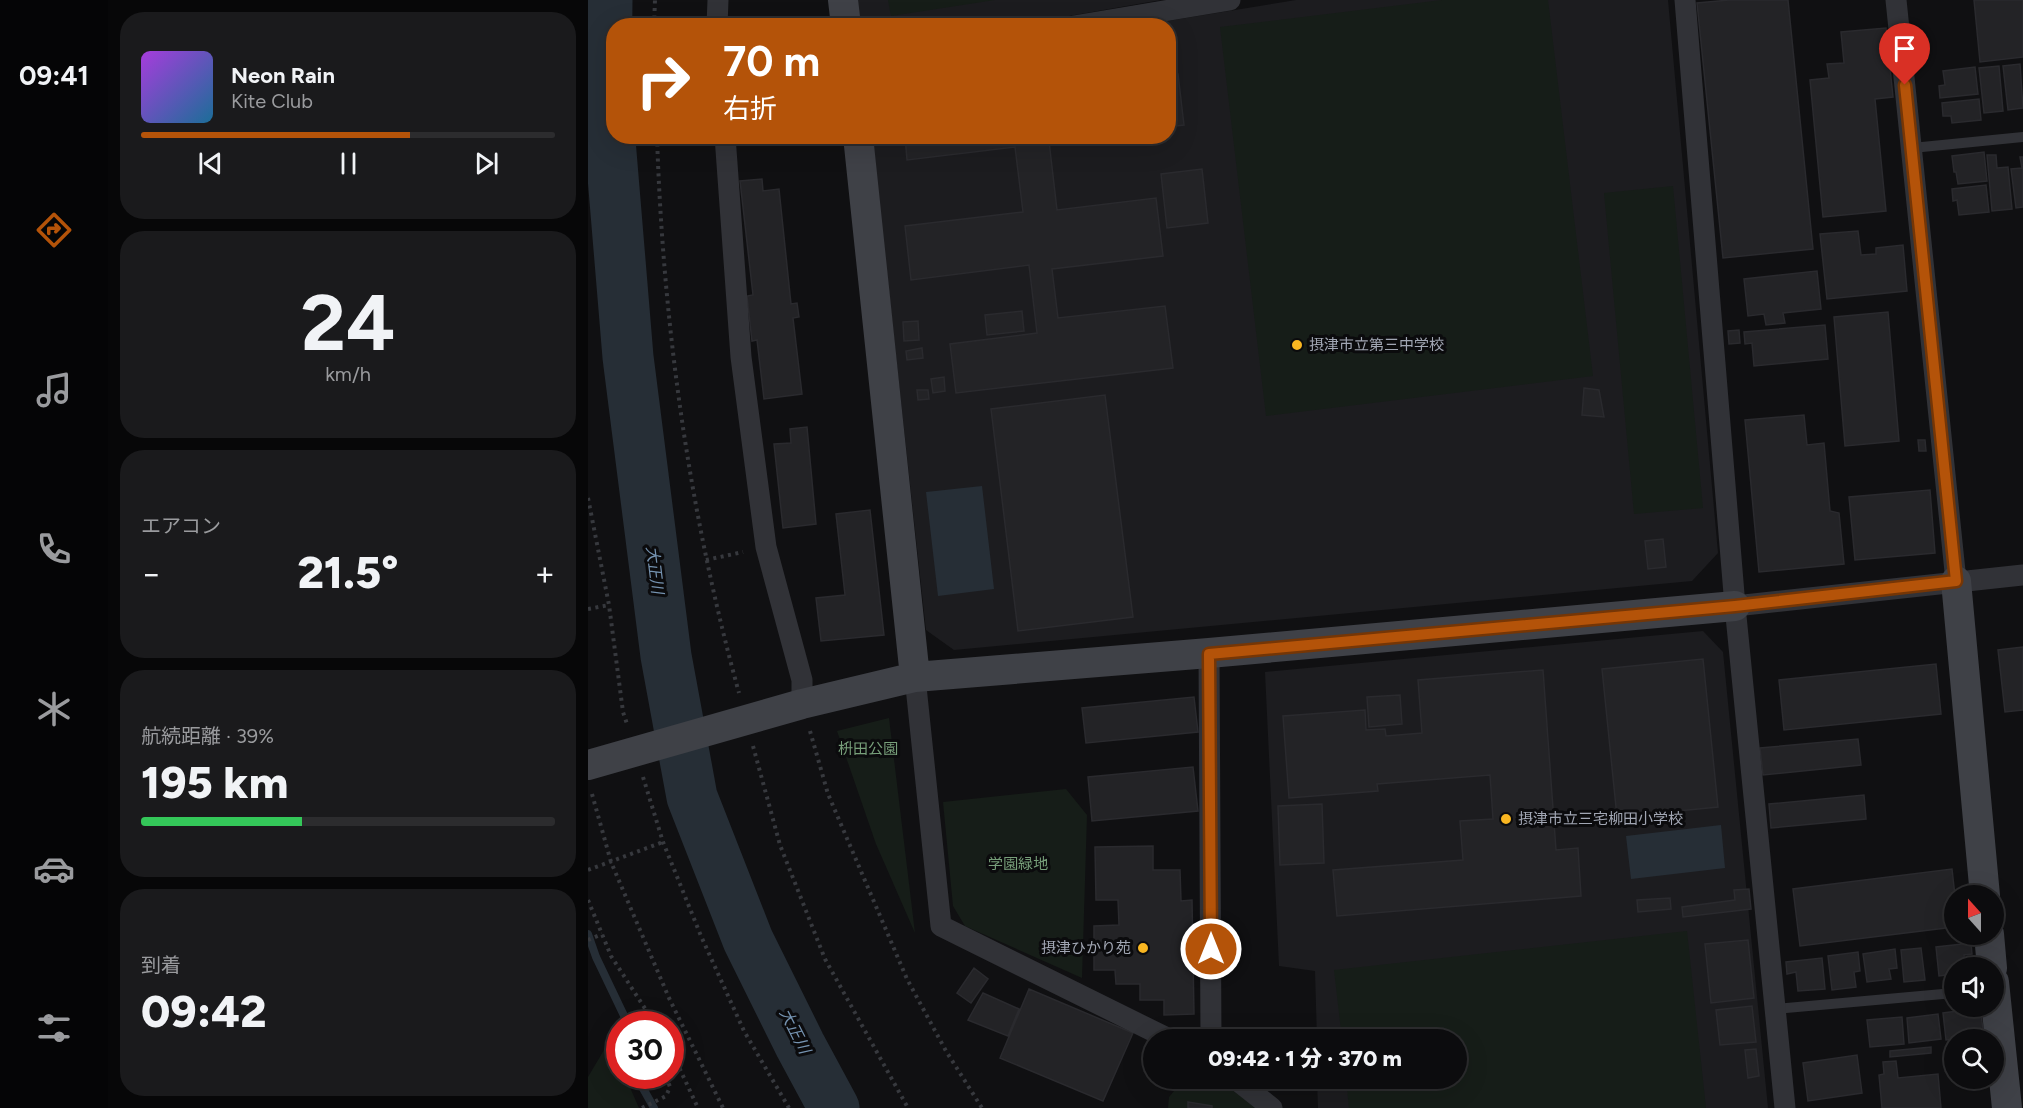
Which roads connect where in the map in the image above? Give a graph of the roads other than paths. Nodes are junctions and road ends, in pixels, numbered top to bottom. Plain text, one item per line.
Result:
1 (718, 0) edge
2 (843, 0) edge
3 (1230, 0) edge
4 (1684, 0) edge
5 (1896, 0) edge
6 (717, 18) edge
7 (845, 18) edge
8 (1122, 18) edge
9 (2023, 137) edge
10 (725, 144) edge
11 (859, 144) edge
12 (1912, 148) junction
13 (2023, 574) edge
14 (1956, 581) junction
15 (1735, 606) junction
16 (1209, 654) junction
17 (915, 677) junction
18 (802, 704) junction
19 (589, 777) edge
20 (1984, 885) edge
21 (1944, 994) edge
22 (1776, 1009) junction
23 (1997, 1017) edge
24 (1149, 1029) edge
25 (1211, 1029) edge
26 (1248, 1089) edge
27 (1272, 1108) edge
28 (1785, 1108) edge
29 (2007, 1108) edge

1 - 6 street
2 - 7 street
3 - 8 street
4 - 15 street
5 - 12 street
9 - 12 lane
10 - 18 street
11 - 17 street
12 - 14 street
13 - 14 street
14 - 15 street
14 - 20 street
15 - 16 street
15 - 22 street
16 - 17 street
16 - 25 street
17 - 18 street
17 - 24 street
18 - 19 street
21 - 22 lane
22 - 28 street
23 - 29 street
26 - 27 street

